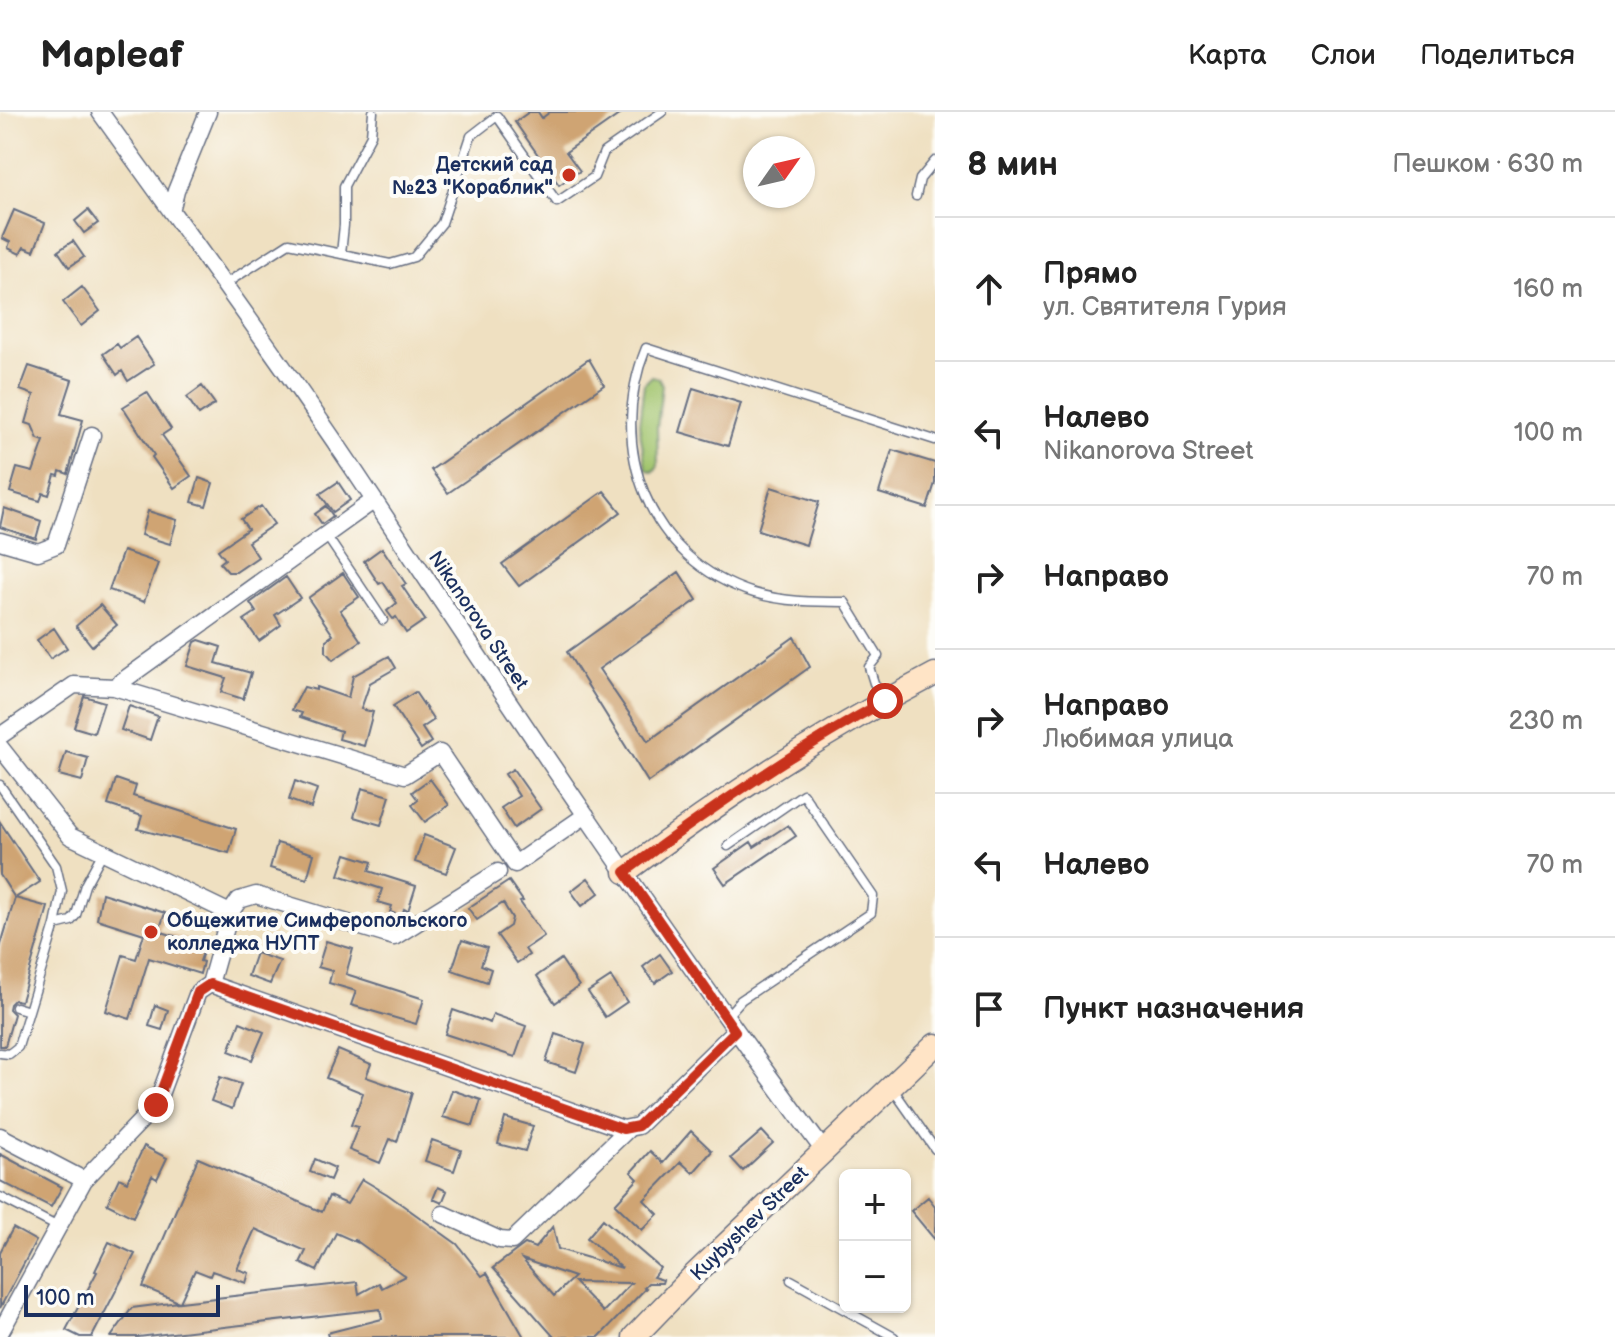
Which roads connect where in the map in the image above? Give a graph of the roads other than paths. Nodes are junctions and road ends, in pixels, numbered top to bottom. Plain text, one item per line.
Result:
1 (100, 112) edge
2 (208, 112) edge
3 (373, 112) edge
4 (662, 112) edge
5 (500, 114) edge
6 (935, 161) edge
7 (916, 196) dead end
8 (171, 211) junction
9 (341, 254) junction
10 (224, 285) junction
11 (92, 435) dead end
12 (935, 440) edge
13 (373, 501) junction
14 (326, 535) junction
15 (0, 541) edge
16 (383, 620) dead end
17 (935, 674) edge
18 (114, 687) junction
19 (885, 701) junction
20 (0, 736) edge
21 (0, 747) edge
22 (0, 785) edge
23 (586, 815) junction
24 (728, 846) dead end
25 (104, 852) junction
26 (498, 872) dead end
27 (625, 872) junction
28 (230, 913) junction
29 (55, 925) junction
30 (210, 984) junction
31 (16, 1007) dead end
32 (29, 1011) junction
33 (730, 1024) junction
34 (932, 1052) edge
35 (0, 1053) edge
36 (891, 1087) junction
37 (633, 1128) junction
38 (0, 1136) edge
39 (935, 1149) edge
40 (824, 1151) junction
41 (84, 1180) junction
42 (0, 1197) edge
43 (443, 1214) dead end
44 (58, 1227) junction
45 (791, 1280) dead end
46 (0, 1333) edge
47 (634, 1337) edge
48 (894, 1337) edge

1 - 8 street, Nikanorova Street
2 - 8 street
3 - 9 lane
4 - 5 lane
5 - 9 lane
6 - 7 lane
8 - 10 street, Nikanorova Street
9 - 10 lane
10 - 13 street, Nikanorova Street
11 - 15 street
12 - 19 lane
13 - 14 street
13 - 23 street, Nikanorova Street
14 - 16 lane
14 - 18 street
17 - 19 main road
18 - 20 street
18 - 23 street
19 - 27 main road
21 - 25 street
22 - 29 lane
23 - 27 street, Nikanorova Street
24 - 33 lane
25 - 28 street
25 - 29 lane
26 - 28 street
27 - 33 street, Nikanorova Street
28 - 30 street
29 - 32 lane
30 - 37 street
30 - 41 street
31 - 32 lane
32 - 35 lane
33 - 37 street
33 - 40 street, Nikanorova Street
34 - 36 main road, Kuybyshev Street
36 - 39 lane
36 - 40 main road, Kuybyshev Street
37 - 43 street
38 - 41 street
40 - 47 main road, Kuybyshev Street
41 - 44 street
42 - 44 lane
44 - 46 street
45 - 48 lane

